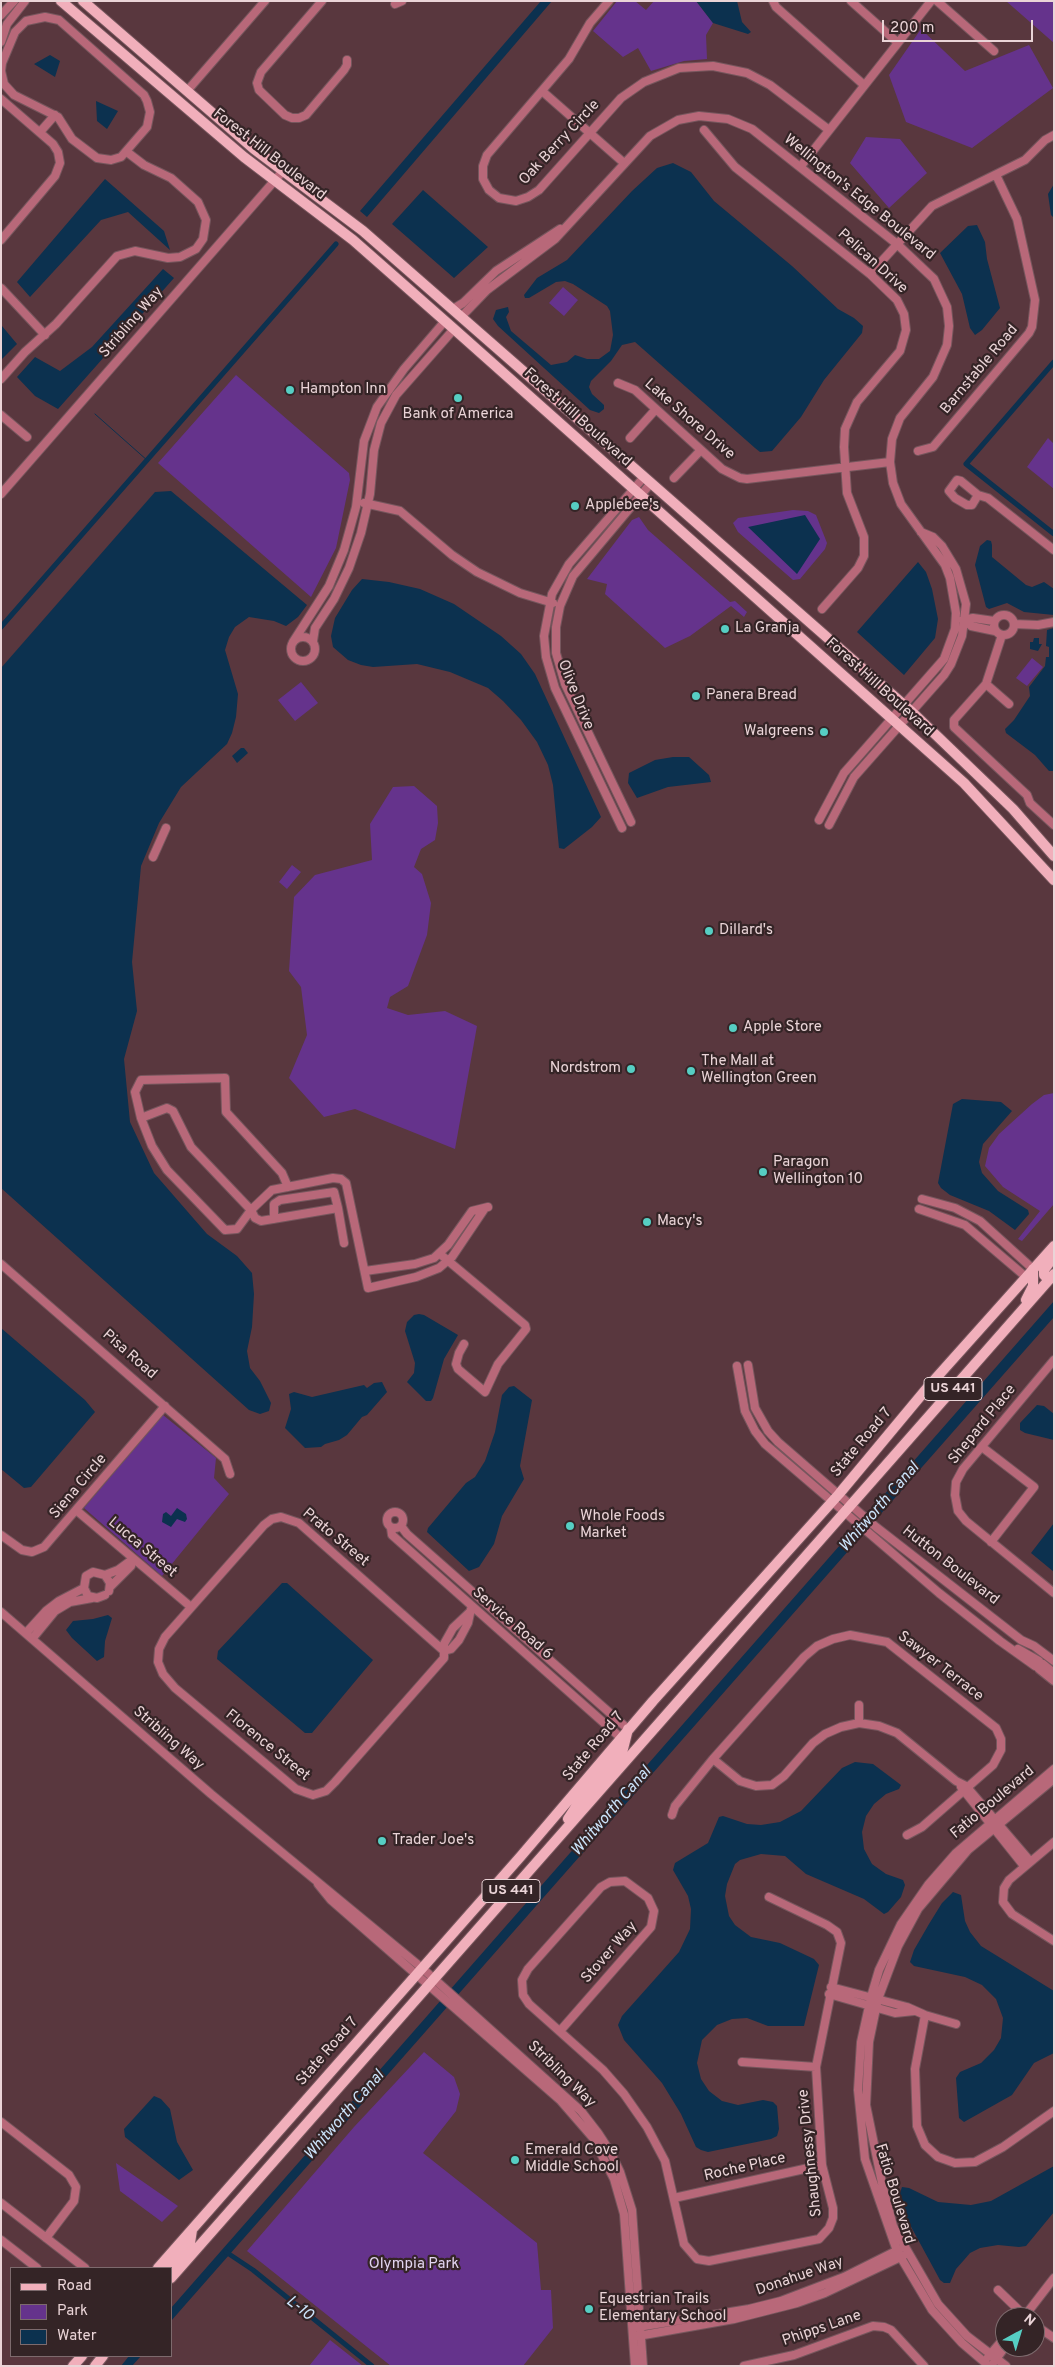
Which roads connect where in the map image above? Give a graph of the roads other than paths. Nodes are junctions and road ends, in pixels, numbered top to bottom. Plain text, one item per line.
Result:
1 (14, 1) edge
2 (25, 1) edge
3 (62, 1) edge
4 (83, 1) edge
5 (265, 1) edge
6 (322, 1) edge
7 (609, 1) edge
8 (773, 1) edge
9 (851, 1) edge
10 (932, 1) edge
11 (937, 1) edge
12 (1, 15) edge
13 (4, 22) edge
14 (2, 38) edge
15 (897, 42) junction
16 (994, 51) dead end
17 (347, 60) dead end
18 (864, 85) junction
19 (163, 88) junction
20 (187, 91) junction
21 (542, 91) junction
22 (1, 100) edge
23 (55, 115) junction
24 (704, 130) dead end
25 (828, 130) junction
26 (40, 132) junction
27 (589, 133) junction
28 (1054, 135) edge
29 (127, 152) junction
30 (624, 163) junction
31 (801, 166) junction
32 (283, 171) junction
33 (996, 175) junction
34 (274, 182) junction
35 (566, 226) junction
36 (1, 240) edge
37 (897, 244) junction
38 (870, 274) junction
39 (1, 288) edge
40 (423, 301) junction
41 (453, 309) junction
42 (461, 317) junction
43 (445, 321) junction
44 (454, 329) junction
45 (480, 333) junction
46 (45, 335) junction
47 (3, 375) edge
48 (618, 383) dead end
49 (656, 409) junction
50 (1, 415) edge
51 (28, 437) dead end
52 (630, 438) dead end
53 (700, 450) junction
54 (918, 451) dead end
55 (363, 453) junction
56 (374, 455) junction
57 (890, 462) junction
58 (846, 467) junction
59 (674, 478) dead end
60 (648, 480) junction
61 (637, 492) junction
62 (1, 494) edge
63 (978, 495) dead end
64 (357, 502) junction
65 (368, 503) junction
66 (921, 532) junction
67 (1054, 550) edge
68 (550, 602) junction
69 (560, 606) junction
70 (822, 609) dead end
71 (956, 620) junction
72 (966, 620) junction
73 (994, 621) junction
74 (1054, 622) edge
75 (1014, 624) junction
76 (998, 633) junction
77 (313, 641) junction
78 (293, 642) junction
79 (986, 684) junction
80 (1009, 704) dead end
81 (908, 708) junction
82 (891, 719) junction
83 (899, 726) junction
84 (819, 820) dead end
85 (631, 822) dead end
86 (1054, 824) edge
87 (829, 825) dead end
88 (166, 828) dead end
89 (622, 828) dead end
90 (1054, 856) edge
91 (153, 857) dead end
92 (1054, 880) edge
93 (141, 1118) junction
94 (288, 1187) junction
95 (922, 1199) dead end
96 (338, 1208) junction
97 (919, 1209) dead end
98 (251, 1210) junction
99 (274, 1219) junction
100 (344, 1243) dead end
101 (1054, 1246) edge
102 (440, 1254) junction
103 (1054, 1256) edge
104 (447, 1262) junction
105 (1, 1264) edge
106 (406, 1265) junction
107 (388, 1267) junction
108 (365, 1271) junction
109 (1030, 1273) junction
110 (1051, 1277) edge
111 (408, 1278) junction
112 (390, 1282) junction
113 (1012, 1322) junction
114 (464, 1344) dead end
115 (1053, 1362) edge
116 (748, 1365) dead end
117 (737, 1366) dead end
118 (165, 1406) junction
119 (982, 1447) junction
120 (230, 1474) dead end
121 (836, 1498) junction
122 (849, 1509) junction
123 (76, 1510) junction
124 (401, 1526) junction
125 (391, 1528) junction
126 (1, 1535) edge
127 (991, 1542) junction
128 (133, 1559) junction
129 (105, 1575) junction
130 (84, 1588) junction
131 (109, 1589) junction
132 (1054, 1592) edge
133 (92, 1598) junction
134 (191, 1607) junction
135 (471, 1610) junction
136 (1, 1612) edge
137 (29, 1636) junction
138 (1000, 1641) junction
139 (1034, 1646) junction
140 (444, 1651) junction
141 (1028, 1654) junction
142 (1054, 1661) edge
143 (1039, 1665) junction
144 (1054, 1673) edge
145 (1054, 1681) edge
146 (858, 1705) dead end
147 (859, 1723) junction
148 (628, 1729) junction
149 (621, 1738) junction
150 (713, 1759) junction
151 (1054, 1769) edge
152 (1054, 1779) edge
153 (964, 1788) junction
154 (672, 1816) dead end
155 (994, 1824) junction
156 (907, 1835) dead end
157 (554, 1841) junction
158 (1054, 1842) edge
159 (1027, 1864) junction
160 (610, 1882) joint
161 (769, 1897) dead end
162 (1054, 1941) edge
163 (419, 1971) junction
164 (432, 1982) junction
165 (830, 1990) junction
166 (874, 2002) junction
167 (456, 2004) junction
168 (926, 2015) junction
169 (956, 2024) dead end
170 (560, 2031) junction
171 (742, 2062) dead end
172 (816, 2067) junction
173 (1054, 2112) edge
174 (1, 2122) edge
175 (272, 2139) junction
176 (822, 2165) junction
177 (256, 2182) junction
178 (232, 2185) junction
179 (674, 2198) junction
180 (1, 2203) edge
181 (214, 2229) junction
182 (192, 2230) junction
183 (46, 2238) junction
184 (1, 2240) edge
185 (906, 2250) junction
186 (898, 2254) junction
187 (36, 2267) edge
188 (84, 2267) edge
189 (159, 2267) edge
190 (169, 2267) edge
191 (172, 2277) edge
192 (1054, 2278) edge
193 (998, 2290) dead end
194 (1015, 2307) edge
195 (1032, 2307) edge
196 (693, 2317) junction
197 (641, 2326) junction
198 (694, 2326) junction
199 (632, 2332) junction
200 (642, 2336) junction
201 (989, 2362) edge
202 (635, 2366) edge
203 (643, 2366) edge
204 (744, 2366) edge
205 (924, 2366) edge
206 (1006, 2366) edge

1 - 12 street
2 - 13 street
3 - 19 main road, Forest Hill Boulevard
4 - 20 main road, Forest Hill Boulevard
5 - 20 street
6 - 17 street
7 - 21 street, Oak Berry Circle
8 - 18 street
9 - 15 street
10 - 15 street
11 - 16 street
13 - 14 street
15 - 18 street
18 - 25 street
19 - 20 main road
19 - 34 main road, Forest Hill Boulevard
20 - 32 main road, Forest Hill Boulevard
21 - 27 street
21 - 27 street, Oak Berry Circle
22 - 26 street
23 - 26 street
23 - 29 street
23 - 29 street
24 - 38 street, Pelican Drive
25 - 27 street, Oak Berry Circle
25 - 31 street
26 - 36 street
27 - 30 street
28 - 33 street
29 - 46 street
30 - 31 street, Wellington's Edge Boulevard
30 - 35 street, Wellington's Edge Boulevard
31 - 37 street, Wellington's Edge Boulevard
32 - 34 street, Stribling Way
32 - 41 main road, Forest Hill Boulevard
33 - 37 street
33 - 54 street, Barnstable Road
34 - 40 main road, Forest Hill Boulevard
34 - 62 street, Stribling Way
35 - 41 street, Wellington's Edge Boulevard
35 - 42 street, Wellington's Edge Boulevard
37 - 38 street
37 - 57 street, Wellington's Edge Boulevard
38 - 58 street, Pelican Drive
39 - 46 street
40 - 42 main road
40 - 43 main road, Forest Hill Boulevard
41 - 42 main road, Forest Hill Boulevard
42 - 45 main road, Forest Hill Boulevard
43 - 44 main road, Forest Hill Boulevard
43 - 45 main road
43 - 55 street
44 - 56 street
44 - 61 main road, Forest Hill Boulevard
45 - 60 main road, Forest Hill Boulevard
46 - 47 street
48 - 49 street, Lake Shore Drive
49 - 52 street
49 - 53 street, Lake Shore Drive
50 - 51 street
53 - 58 street, Lake Shore Drive
53 - 59 street
55 - 56 street
55 - 64 street
56 - 65 street
57 - 58 street, Lake Shore Drive
57 - 66 street, Wellington's Edge Boulevard
58 - 70 street, Pelican Drive
60 - 61 street, Olive Drive
60 - 81 main road, Forest Hill Boulevard
61 - 68 street, Olive Drive
61 - 69 street, Olive Drive
61 - 82 main road, Forest Hill Boulevard
63 - 67 street
64 - 65 street
64 - 78 street
65 - 68 street
65 - 77 street
66 - 71 street, Wellington's Edge Boulevard
66 - 72 street, Wellington's Edge Boulevard
68 - 69 street
68 - 89 street, Olive Drive
69 - 85 street, Olive Drive
71 - 72 street
71 - 81 street, Wellington's Edge Boulevard
72 - 73 street
72 - 76 street
72 - 81 street, Wellington's Edge Boulevard
73 - 75 street
73 - 76 street
74 - 75 street
75 - 76 street
76 - 79 street
77 - 78 street
77 - 78 street
79 - 80 street
79 - 86 street
81 - 82 street, Wellington's Edge Boulevard
81 - 83 street
81 - 90 main road, Forest Hill Boulevard
82 - 83 main road, Forest Hill Boulevard
82 - 84 street, Wellington's Edge Boulevard
83 - 87 street
83 - 92 main road, Forest Hill Boulevard
88 - 91 street
93 - 94 street
93 - 98 street
93 - 98 street
94 - 98 street
94 - 108 street
95 - 109 street
96 - 99 street
96 - 99 street
96 - 100 street
97 - 109 street
98 - 99 street
101 - 109 main road, State Road 7 / US 441
102 - 104 street
102 - 104 street
102 - 106 street
103 - 110 main road
104 - 111 street
104 - 114 street
105 - 118 street, Pisa Road
106 - 107 street
106 - 111 street
107 - 108 street
107 - 112 street
108 - 112 street
109 - 113 main road
109 - 121 main road, State Road 7 / US 441
110 - 113 main road, State Road 7 / US 441
111 - 112 street
113 - 122 main road, State Road 7 / US 441
115 - 119 street, Shepard Place
116 - 121 street
117 - 121 street
118 - 120 street, Pisa Road
118 - 123 street, Siena Circle
119 - 127 street, Shepard Place
119 - 127 street
121 - 122 street
121 - 148 main road, State Road 7 / US 441
122 - 138 street, Hutton Boulevard
122 - 139 street, Hutton Boulevard
122 - 157 main road, State Road 7 / US 441
123 - 126 street, Siena Circle
123 - 128 street, Lucca Street
124 - 125 street
124 - 125 street
124 - 148 street, Service Road 6
125 - 135 street, Service Road 6
127 - 132 street, Shepard Place
128 - 129 street
128 - 131 street
128 - 134 street, Lucca Street
129 - 130 street
129 - 131 street
130 - 133 street
130 - 137 street
131 - 133 street
133 - 137 street
134 - 140 street, Prato Street
134 - 140 street, Florence Street
135 - 140 street, Florence Street
135 - 149 street, Service Road 6
136 - 137 street, Stribling Way
137 - 163 street, Stribling Way
138 - 141 street, Hutton Boulevard
138 - 143 street, Hutton Boulevard
139 - 141 street
139 - 142 street, Hutton Boulevard
141 - 143 street, Hutton Boulevard
143 - 144 street, Hutton Boulevard
143 - 145 street, Hutton Boulevard
146 - 147 street
147 - 150 street
147 - 153 street
148 - 149 main road, State Road 7 / US 441
148 - 157 main road
149 - 163 main road, State Road 7 / US 441
150 - 153 street, Sawyer Terrace
150 - 154 street, Sawyer Terrace
151 - 155 street, Fatio Boulevard
152 - 155 street, Fatio Boulevard
153 - 155 street
153 - 156 street, Sawyer Terrace
155 - 159 street
155 - 166 street, Fatio Boulevard
157 - 164 main road, State Road 7 / US 441
158 - 159 street
159 - 162 street
160 - 170 street, Shaughnessy Drive
160 - 170 street, Stover Way
161 - 165 street, Shaughnessy Drive
163 - 164 street, Stribling Way
163 - 175 main road, State Road 7 / US 441
164 - 167 street, Stribling Way
164 - 177 main road, State Road 7 / US 441
165 - 166 street
165 - 172 street, Shaughnessy Drive
166 - 168 street
166 - 185 street, Fatio Boulevard
166 - 186 street, Fatio Boulevard
167 - 197 street, Stribling Way
167 - 199 street, Stribling Way
168 - 169 street
168 - 173 street
170 - 179 street, Shaughnessy Drive
171 - 172 street
172 - 176 street, Shaughnessy Drive
174 - 183 street
175 - 177 main road
175 - 178 main road, State Road 7 / US 441
176 - 179 street, Roche Place
176 - 179 street, Shaughnessy Drive
177 - 181 main road, State Road 7 / US 441
178 - 181 main road
178 - 182 main road, State Road 7 / US 441
180 - 183 street
181 - 191 main road, State Road 7 / US 441
182 - 189 main road, State Road 7 / US 441
182 - 190 main road
183 - 188 street
184 - 187 street
185 - 186 street, Donahue Way
185 - 201 street, Fatio Boulevard
186 - 196 street, Donahue Way
186 - 198 street, Donahue Way
186 - 201 street, Fatio Boulevard
192 - 195 street
193 - 194 street
196 - 197 street, Donahue Way
196 - 198 street
197 - 199 street, Donahue Way
197 - 200 street, Stribling Way
198 - 200 street, Donahue Way
199 - 200 street
199 - 202 street, Stribling Way
200 - 203 street, Stribling Way
201 - 206 street, Fatio Boulevard
204 - 205 street, Phipps Lane

